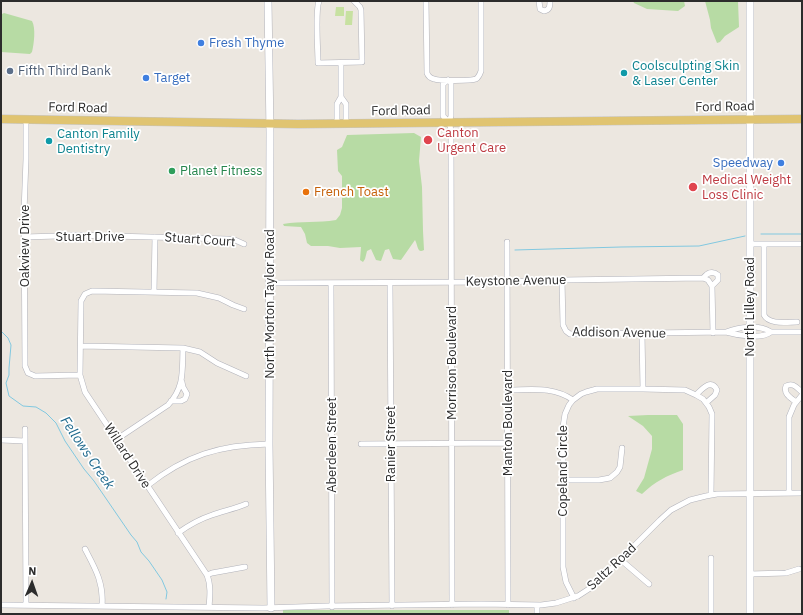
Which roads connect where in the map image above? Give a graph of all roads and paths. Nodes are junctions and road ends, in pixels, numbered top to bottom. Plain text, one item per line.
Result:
1 (268, 1) edge
2 (320, 1) edge
3 (354, 1) edge
4 (426, 1) edge
5 (481, 1) edge
6 (539, 1) edge
7 (550, 1) edge
8 (750, 1) edge
9 (341, 63) junction
10 (448, 80) junction
11 (341, 98) junction
12 (802, 118) edge
13 (1, 119) edge
14 (26, 119) junction
15 (750, 119) junction
16 (448, 122) junction
17 (270, 123) junction
18 (342, 123) junction
19 (24, 237) junction
20 (155, 237) junction
21 (507, 242) dead end
22 (244, 244) dead end
23 (750, 244) junction
24 (764, 244) junction
25 (802, 244) edge
26 (702, 278) junction
27 (562, 280) junction
28 (451, 282) junction
29 (507, 282) junction
30 (270, 283) junction
31 (331, 283) junction
32 (390, 283) junction
33 (712, 286) junction
34 (154, 292) junction
35 (244, 309) dead end
36 (786, 322) junction
37 (797, 322) dead end
38 (750, 327) junction
39 (726, 332) junction
40 (771, 332) junction
41 (786, 332) junction
42 (802, 332) edge
43 (713, 333) junction
44 (642, 334) junction
45 (750, 337) junction
46 (81, 346) junction
47 (183, 348) junction
48 (80, 375) junction
49 (246, 376) dead end
50 (182, 380) junction
51 (643, 389) junction
52 (508, 390) junction
53 (802, 392) edge
54 (696, 394) junction
55 (802, 395) edge
56 (573, 400) junction
57 (171, 401) junction
58 (796, 402) junction
59 (706, 403) junction
60 (25, 429) dead end
61 (117, 439) junction
62 (1, 440) edge
63 (25, 441) junction
64 (452, 443) junction
65 (508, 443) junction
66 (269, 444) junction
67 (362, 444) dead end
68 (391, 444) junction
69 (622, 448) dead end
70 (563, 480) junction
71 (147, 486) junction
72 (789, 493) junction
73 (802, 493) edge
74 (750, 494) junction
75 (711, 495) junction
76 (246, 504) dead end
77 (178, 533) junction
78 (85, 549) dead end
79 (711, 558) dead end
80 (621, 560) junction
81 (245, 568) dead end
82 (799, 569) dead end
83 (750, 574) junction
84 (206, 575) junction
85 (649, 584) dead end
86 (574, 598) junction
87 (1, 605) edge
88 (26, 605) junction
89 (452, 605) junction
90 (508, 605) junction
91 (537, 605) junction
92 (102, 606) junction
93 (392, 606) junction
94 (210, 607) junction
95 (332, 607) junction
96 (271, 608) junction
97 (537, 614) edge
98 (711, 614) edge
99 (750, 614) edge

1 - 17 street, North Morton Taylor Road
2 - 9 street
3 - 9 street
4 - 10 street
5 - 10 street
6 - 7 street
8 - 15 street, North Lilley Road
9 - 11 street
10 - 16 street, Morrison Boulevard
11 - 18 street
11 - 18 street
12 - 15 main road, Ford Road
13 - 14 main road, Ford Road
14 - 17 main road, Ford Road
14 - 19 street, Oakview Drive
15 - 16 main road, Ford Road
15 - 23 street, North Lilley Road
16 - 18 main road, Ford Road
16 - 28 street, Morrison Boulevard
17 - 18 main road, Ford Road
17 - 30 street, North Morton Taylor Road
19 - 20 street, Stuart Drive
19 - 48 street, Oakview Drive
20 - 22 street, Stuart Court
20 - 34 street
21 - 29 street, Manton Boulevard
23 - 24 street
23 - 38 street, North Lilley Road
24 - 25 street
24 - 36 street
26 - 27 street, Keystone Avenue
26 - 33 street
26 - 33 street, Keystone Avenue
27 - 29 street, Keystone Avenue
27 - 44 street, Addison Avenue
28 - 29 street, Keystone Avenue
28 - 32 street, Keystone Avenue
28 - 64 street, Morrison Boulevard
29 - 52 street, Manton Boulevard
30 - 31 street, Keystone Avenue
30 - 66 street, North Morton Taylor Road
31 - 32 street, Keystone Avenue
31 - 95 street, Aberdeen Street
32 - 68 street, Ranier Street
33 - 43 street
34 - 35 street
34 - 46 street, Willard Drive
36 - 37 street
36 - 41 street
38 - 39 street, Addison Avenue
38 - 40 street, Addison Avenue
38 - 45 street, North Lilley Road
39 - 43 street, Addison Avenue
39 - 45 street, Addison Avenue
40 - 41 street, Addison Avenue
40 - 45 street, Addison Avenue
41 - 42 street, Addison Avenue
43 - 44 street, Addison Avenue
44 - 51 street
45 - 74 street, North Lilley Road
46 - 47 street
46 - 48 street, Willard Drive
47 - 49 street
47 - 50 street
48 - 61 street, Willard Drive
50 - 57 street
50 - 57 street
51 - 54 street
51 - 56 street
52 - 56 street
52 - 65 street, Manton Boulevard
53 - 58 street
54 - 59 street
54 - 59 street
55 - 58 street
56 - 70 street, Copeland Circle
57 - 61 street
58 - 72 street
59 - 75 street
60 - 63 street
61 - 71 street, Willard Drive
62 - 63 street
63 - 88 street
64 - 65 street
64 - 68 street
64 - 89 street, Morrison Boulevard
65 - 90 street, Manton Boulevard
66 - 71 street
66 - 96 street, North Morton Taylor Road
67 - 68 street
68 - 93 street, Ranier Street
69 - 70 street
70 - 86 street, Copeland Circle
71 - 77 street, Willard Drive
72 - 73 street, Saltz Road
72 - 74 street, Saltz Road
74 - 75 street, Saltz Road
74 - 83 street, North Lilley Road
75 - 80 street, Saltz Road
76 - 77 street
77 - 84 street, Willard Drive
78 - 92 street
79 - 98 street
80 - 85 street
80 - 86 street, Saltz Road
81 - 84 street
82 - 83 street
83 - 99 street, North Lilley Road
84 - 94 street, Willard Drive
86 - 91 street, Saltz Road
87 - 88 street, Saltz Road
88 - 92 street, Saltz Road
89 - 90 street, Saltz Road
89 - 93 street, Saltz Road
90 - 91 street, Saltz Road
91 - 97 street
92 - 94 street, Saltz Road
93 - 95 street, Saltz Road
94 - 96 street, Saltz Road
95 - 96 street, Saltz Road

